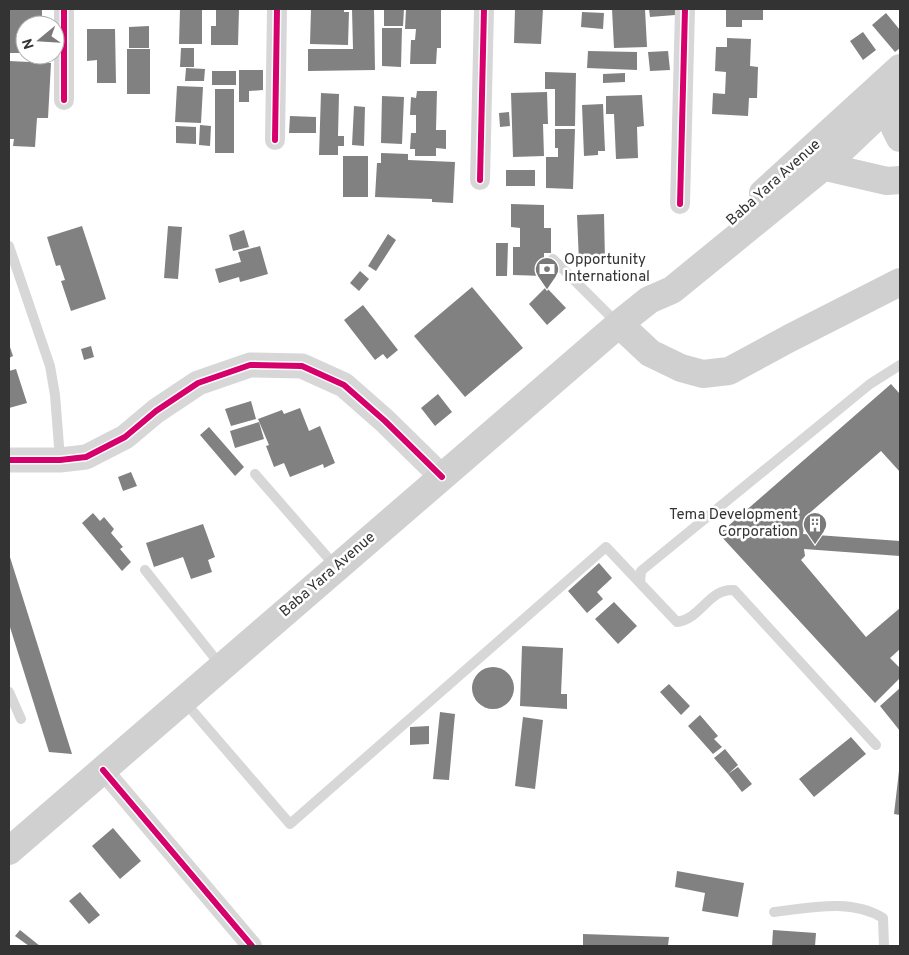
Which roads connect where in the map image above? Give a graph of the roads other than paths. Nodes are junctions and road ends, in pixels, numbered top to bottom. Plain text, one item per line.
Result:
1 (64, 9) edge
2 (277, 9) edge
3 (484, 9) edge
4 (685, 9) edge
5 (900, 68) edge
6 (895, 99) edge
7 (64, 100) dead end
8 (900, 138) edge
9 (276, 140) dead end
10 (811, 164) junction
11 (480, 180) dead end
12 (900, 180) edge
13 (680, 204) dead end
14 (9, 246) edge
15 (553, 260) dead end
16 (900, 282) edge
17 (618, 324) junction
18 (900, 365) edge
19 (9, 460) edge
20 (60, 460) junction
21 (255, 474) dead end
22 (442, 477) junction
23 (336, 567) junction
24 (145, 570) dead end
25 (640, 583) junction
26 (222, 667) junction
27 (9, 692) edge
28 (183, 700) junction
29 (21, 719) dead end
30 (876, 745) dead end
31 (103, 770) junction
32 (9, 851) edge
33 (774, 912) dead end
34 (252, 946) edge
35 (884, 946) edge

1 - 7 street
2 - 9 street
3 - 11 street
4 - 13 street
5 - 10 main road, Baba Yara Avenue
6 - 8 main road
6 - 10 main road, Baba Yara Avenue
10 - 12 main road
10 - 17 main road, Baba Yara Avenue
14 - 20 lane
15 - 17 lane
16 - 17 main road
17 - 22 main road, Baba Yara Avenue
18 - 25 lane
19 - 20 street
20 - 22 street
21 - 23 lane
22 - 23 main road, Baba Yara Avenue
23 - 26 main road, Baba Yara Avenue
24 - 26 lane
25 - 28 lane
25 - 30 lane
26 - 28 main road, Baba Yara Avenue
27 - 29 lane
28 - 31 main road, Baba Yara Avenue
31 - 32 main road, Baba Yara Avenue
31 - 34 street
33 - 35 lane

